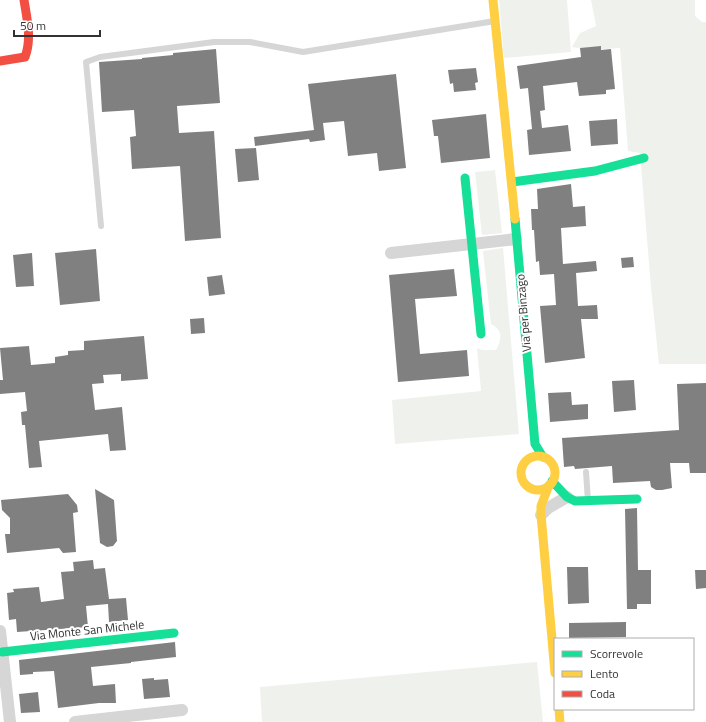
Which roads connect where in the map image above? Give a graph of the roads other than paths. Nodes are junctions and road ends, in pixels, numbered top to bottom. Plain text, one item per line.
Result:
1 (24, 0) edge
2 (493, 0) edge
3 (495, 21) junction
4 (0, 61) edge
5 (644, 158) dead end
6 (465, 178) dead end
7 (512, 182) junction
8 (101, 226) dead end
9 (516, 239) junction
10 (471, 244) junction
11 (391, 253) dead end
12 (481, 334) dead end
13 (535, 444) junction
14 (543, 457) junction
15 (527, 460) junction
16 (586, 472) dead end
17 (551, 483) junction
18 (534, 489) junction
19 (567, 498) junction
20 (638, 499) dead end
21 (588, 501) junction
22 (541, 511) junction
23 (0, 631) edge
24 (174, 633) dead end
25 (2, 652) junction
26 (554, 662) edge
27 (182, 710) dead end
28 (559, 710) edge
29 (10, 722) edge
30 (75, 722) edge
31 (560, 722) edge

1 - 4 main road
2 - 3 main road, Via per Binzago
3 - 7 main road, Via per Binzago
3 - 8 lane
5 - 7 main road
6 - 10 main road
7 - 9 main road, Via per Binzago
9 - 10 street
9 - 13 main road, Via per Binzago
10 - 11 street
10 - 12 main road
13 - 14 main road, Via per Binzago
13 - 15 main road, Via per Binzago
14 - 15 main road
14 - 17 main road, Via per Binzago
15 - 18 main road, Via per Binzago
16 - 21 lane
17 - 18 main road
17 - 19 main road
17 - 22 main road, Via per Binzago
18 - 22 main road, Via per Binzago
19 - 21 main road
19 - 22 street
20 - 21 main road
22 - 26 main road, Via per Binzago
23 - 25 street
24 - 25 main road, Via Monte San Michele
25 - 29 street
27 - 30 street
28 - 31 main road

